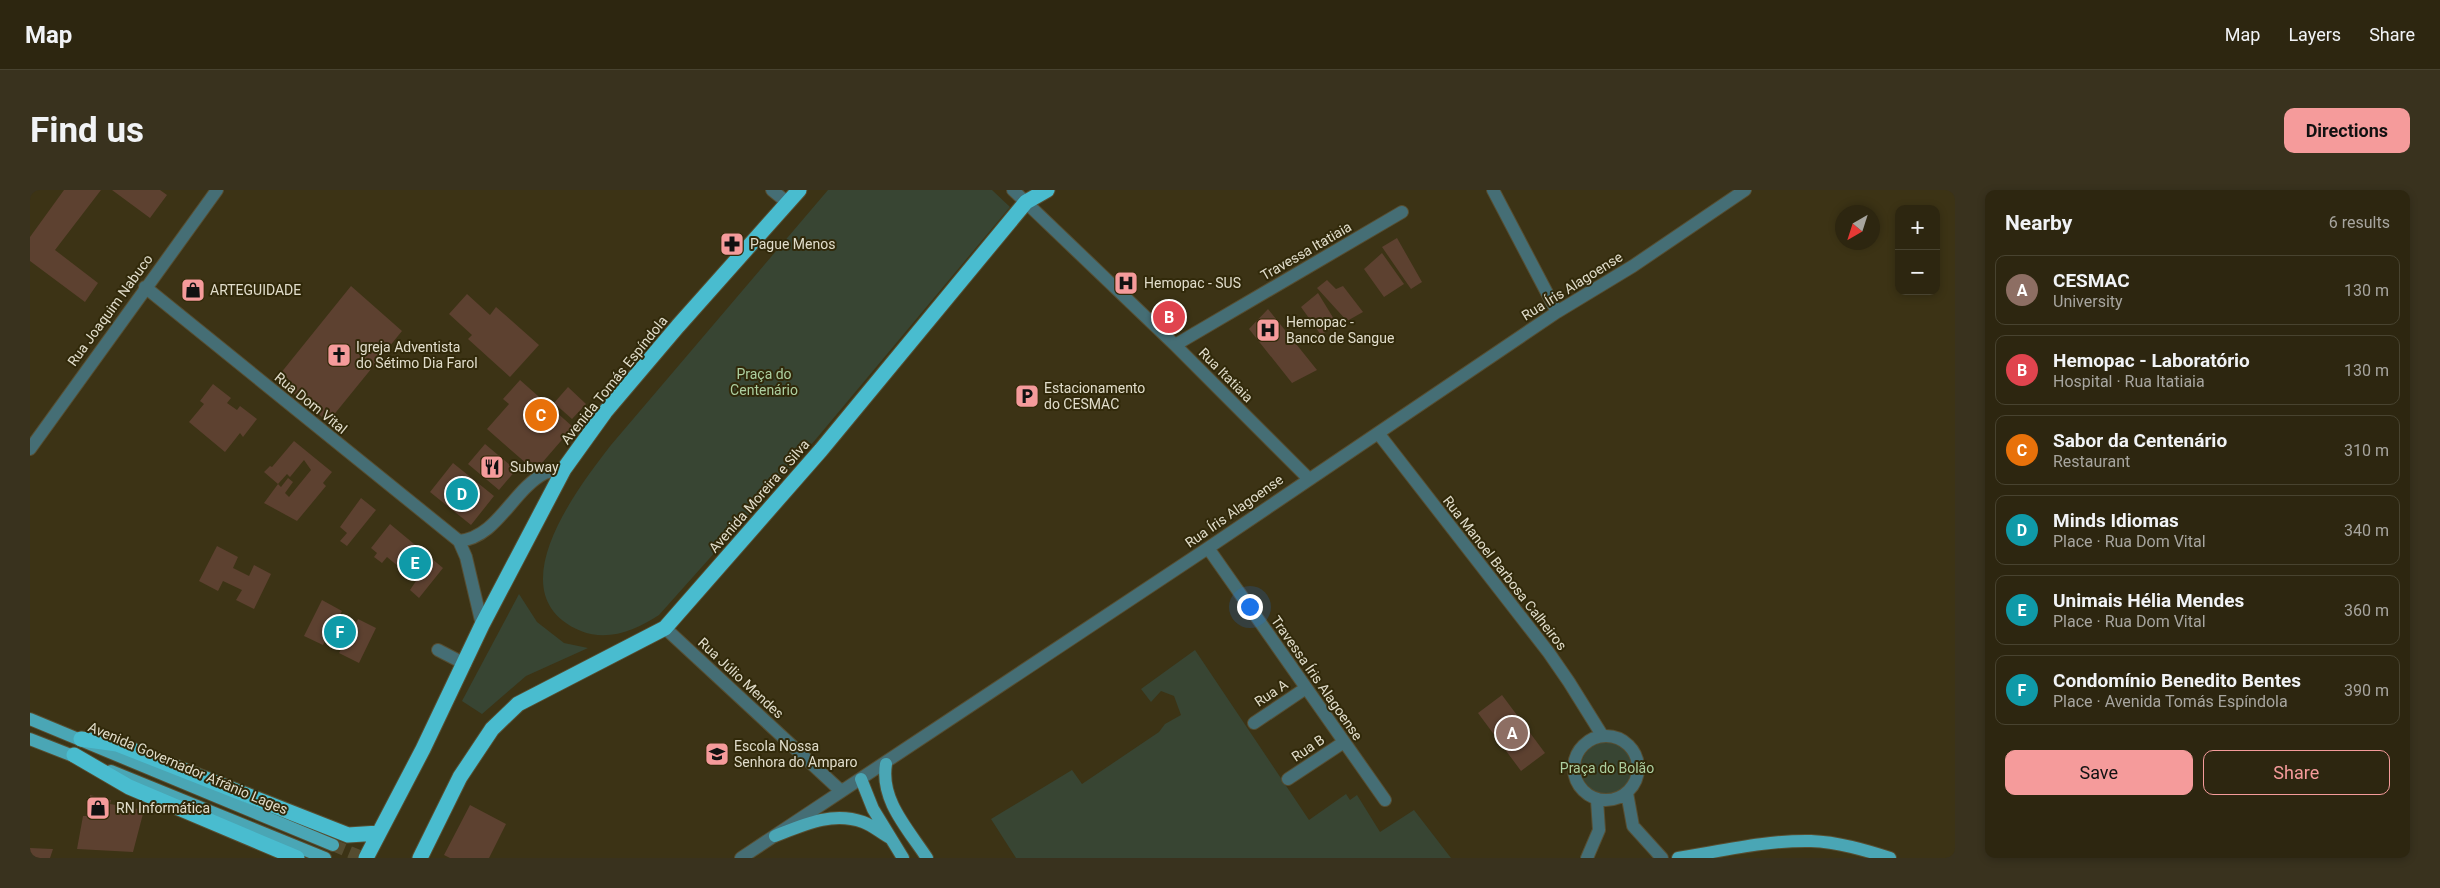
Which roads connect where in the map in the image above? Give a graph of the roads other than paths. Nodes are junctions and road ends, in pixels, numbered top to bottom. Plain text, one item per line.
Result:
1 (216, 190) edge
2 (772, 190) edge
3 (799, 190) edge
4 (1013, 190) edge
5 (1047, 190) edge
6 (1492, 190) edge
7 (1745, 190) edge
8 (788, 202) junction
9 (1026, 202) junction
10 (1402, 212) dead end
11 (145, 288) junction
12 (1556, 312) junction
13 (1175, 345) junction
14 (1378, 433) junction
15 (30, 449) edge
16 (564, 469) junction
17 (1308, 478) junction
18 (459, 541) junction
19 (1208, 548) junction
20 (482, 625) junction
21 (665, 628) junction
22 (438, 650) dead end
23 (465, 664) junction
24 (1306, 688) junction
25 (30, 719) edge
26 (1254, 723) dead end
27 (1602, 735) junction
28 (30, 739) edge
29 (81, 739) junction
30 (1344, 742) junction
31 (74, 755) junction
32 (886, 764) junction
33 (861, 779) junction
34 (1288, 779) dead end
35 (841, 791) junction
36 (1627, 793) junction
37 (1385, 800) dead end
38 (1597, 800) junction
39 (379, 833) junction
40 (775, 836) junction
41 (890, 838) junction
42 (333, 845) tunnel mouth
43 (1728, 850) junction
44 (297, 858) edge
45 (325, 858) tunnel mouth
46 (366, 858) edge
47 (420, 858) edge
48 (741, 858) edge
49 (903, 858) edge
50 (927, 858) edge
51 (1587, 858) edge
52 (1662, 858) edge
53 (1678, 858) edge
54 (1703, 858) edge
55 (1890, 858) edge

1 - 11 street, Rua Joaquim Nabuco
2 - 8 street
3 - 8 highway, Avenida Tomás Espíndola
4 - 9 street, Rua Itatiaia
5 - 9 highway, Avenida Moreira e Silva
6 - 12 street
7 - 12 street, Rua Íris Alagoense
8 - 16 highway, Avenida Tomás Espíndola
9 - 13 street, Rua Itatiaia
9 - 21 highway, Avenida Moreira e Silva
10 - 13 street, Travessa Itatiaia
11 - 15 street, Rua Joaquim Nabuco
11 - 18 street, Rua Dom Vital
12 - 14 street, Rua Íris Alagoense
13 - 17 street, Rua Itatiaia
14 - 17 street, Rua Íris Alagoense
14 - 27 street, Rua Manoel Barbosa Calheiros
16 - 18 street
16 - 20 highway, Avenida Tomás Espíndola
17 - 19 street, Rua Íris Alagoense
18 - 20 street
19 - 24 street, Travessa Íris Alagoense
19 - 32 street, Rua Íris Alagoense
20 - 23 highway, Avenida Tomás Espíndola
21 - 35 street, Rua Júlio Mendes
21 - 47 highway, Avenida Moreira e Silva
22 - 23 street
23 - 39 highway, Avenida Tomás Espíndola
24 - 26 street, Rua A
24 - 30 street, Travessa Íris Alagoense
25 - 29 main road, Avenida Governador Afrânio Lages
27 - 36 street
27 - 38 street
28 - 31 main road
29 - 39 highway
29 - 42 main road, Avenida Governador Afrânio Lages
30 - 34 street, Rua B
30 - 37 street, Travessa Íris Alagoense
31 - 44 highway
31 - 45 main road
32 - 33 street, Rua Íris Alagoense
32 - 50 main road
33 - 35 street, Rua Íris Alagoense
33 - 41 main road
35 - 40 street, Rua Íris Alagoense
36 - 38 street
36 - 52 street
38 - 51 street
39 - 46 highway, Avenida Tomás Espíndola
40 - 41 main road
40 - 48 street, Rua Íris Alagoense
41 - 49 main road
43 - 53 main road
43 - 54 main road
43 - 55 main road

